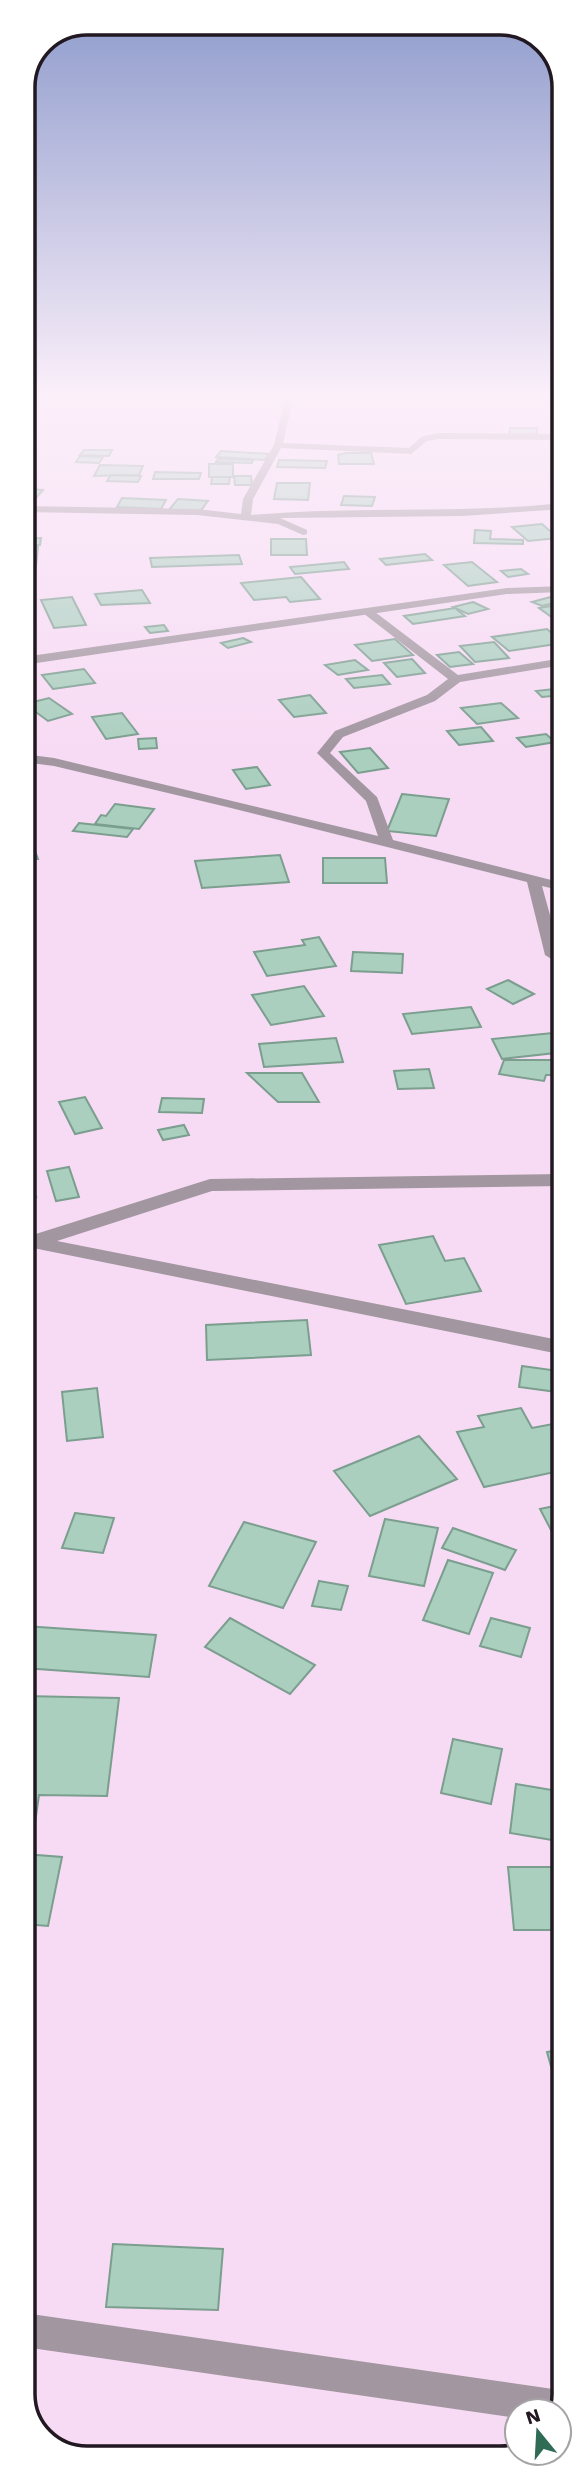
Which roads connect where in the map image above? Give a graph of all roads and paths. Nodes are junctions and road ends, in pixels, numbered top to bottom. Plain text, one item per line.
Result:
1 (216, 515) edge
2 (246, 515) edge
3 (266, 515) edge
4 (245, 519) junction
5 (303, 531) dead end
6 (552, 589) edge
7 (368, 611) junction
8 (35, 659) edge
9 (552, 663) edge
10 (456, 679) junction
11 (35, 760) edge
12 (387, 843) junction
13 (533, 879) junction
14 (552, 884) edge
15 (552, 950) edge
16 (552, 1180) edge
17 (35, 1240) edge
18 (35, 1245) edge
19 (552, 1346) edge
20 (35, 2332) edge
21 (503, 2398) edge

1 - 4 street
2 - 4 street
3 - 4 street
4 - 5 street
6 - 7 street
7 - 8 street
7 - 10 street
9 - 10 street
10 - 12 street
11 - 12 street
12 - 13 street
13 - 14 street
13 - 15 street
16 - 17 street
18 - 19 street
20 - 21 street

